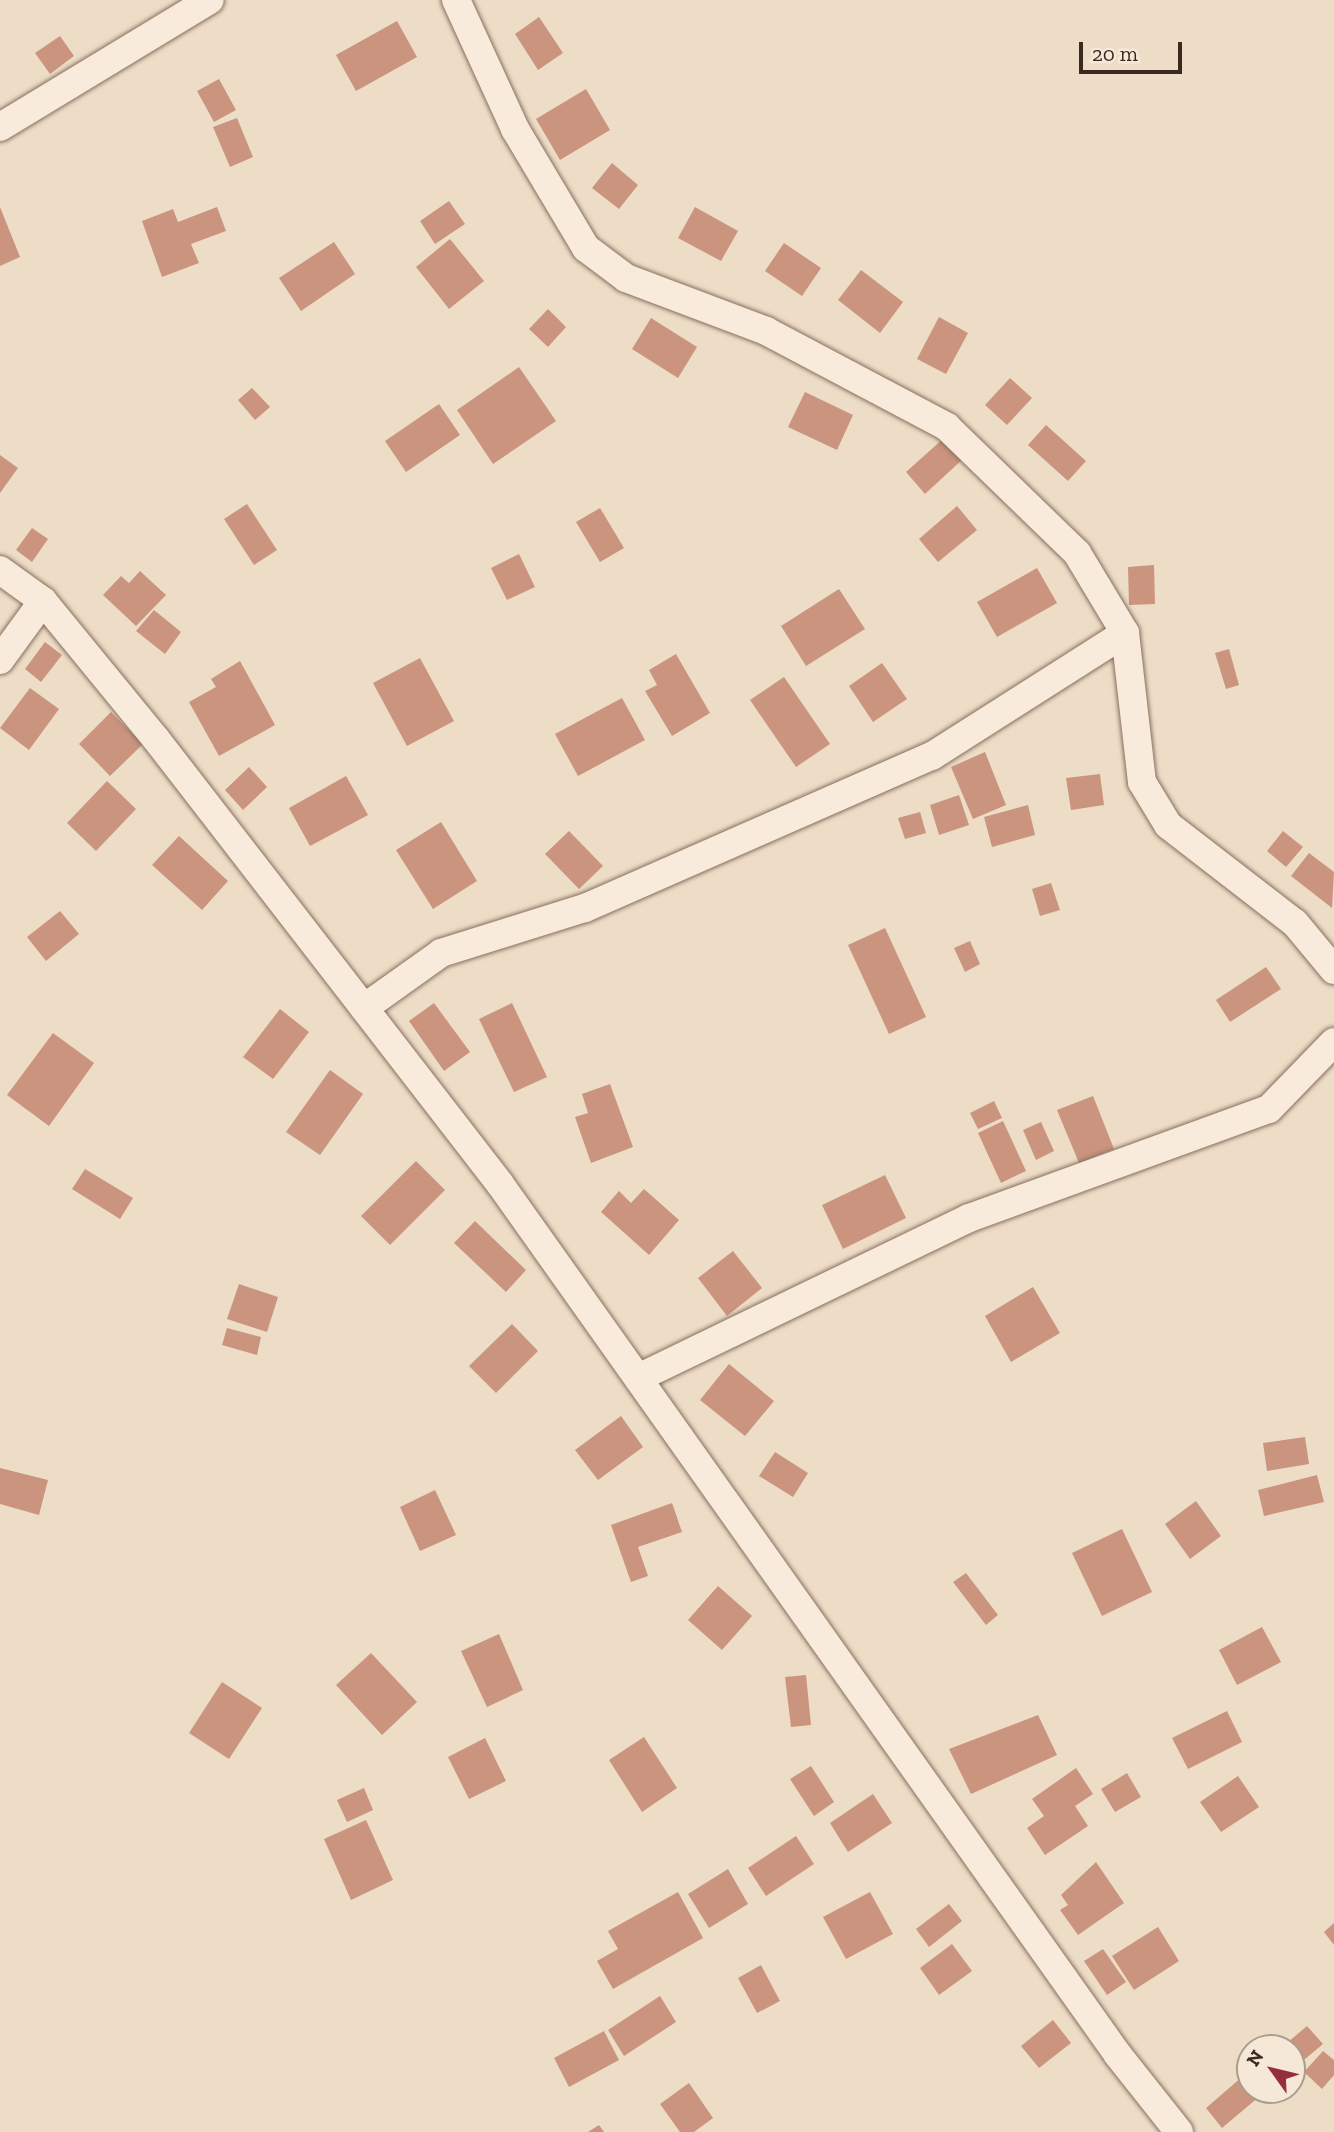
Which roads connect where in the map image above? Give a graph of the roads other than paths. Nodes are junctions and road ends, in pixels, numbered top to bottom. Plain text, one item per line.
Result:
1 (210, 0) edge
2 (456, 0) edge
3 (0, 127) edge
4 (0, 570) edge
5 (43, 601) junction
6 (1125, 633) junction
7 (0, 660) edge
8 (1334, 970) edge
9 (364, 1008) junction
10 (1334, 1042) edge
11 (638, 1378) junction
12 (1180, 2132) edge

1 - 3 street
2 - 6 street
4 - 5 street
5 - 7 street
5 - 9 street
6 - 8 street
6 - 9 street
9 - 11 street
10 - 11 street
11 - 12 street

